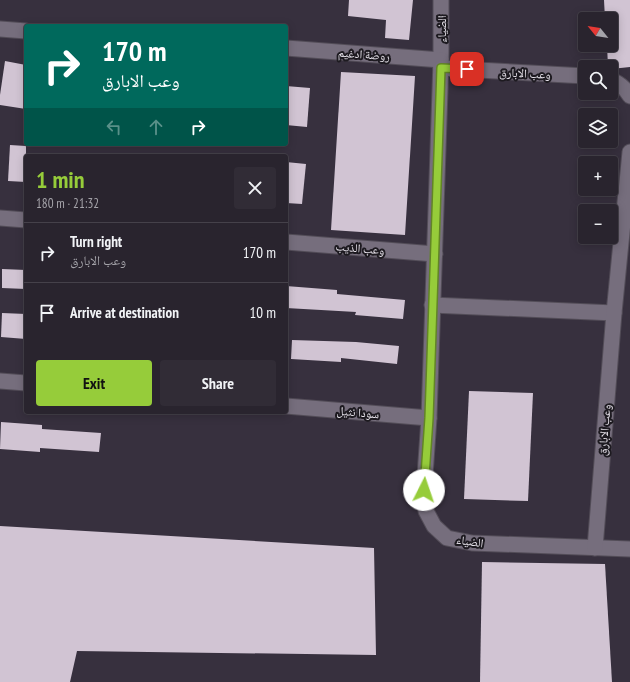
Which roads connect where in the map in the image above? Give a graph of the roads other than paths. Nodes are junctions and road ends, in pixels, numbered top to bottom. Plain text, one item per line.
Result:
1 (441, 0) edge
2 (0, 29) edge
3 (24, 30) edge
4 (288, 48) edge
5 (441, 64) junction
6 (578, 75) edge
7 (618, 82) edge
8 (630, 96) edge
9 (630, 152) edge
10 (0, 218) edge
11 (24, 220) edge
12 (288, 242) edge
13 (435, 254) junction
14 (432, 305) junction
15 (614, 313) junction
16 (0, 381) edge
17 (24, 384) edge
18 (288, 406) edge
19 (429, 418) junction
20 (595, 548) junction
21 (630, 549) edge

1 - 5 street, الضياء
2 - 3 street
4 - 5 street, روضة ادغيم
5 - 6 street, وعب الابارق
5 - 13 street, الضياء
7 - 8 street
9 - 15 street, وعب الابارق
10 - 11 street
12 - 13 street, وعب الذيب
13 - 14 street, الضياء
14 - 15 street
14 - 19 street, الضياء
15 - 20 street, وعب الابارق
16 - 17 street
18 - 19 street, سودا نثيل
19 - 20 street, الضياء
20 - 21 street, الضياء

